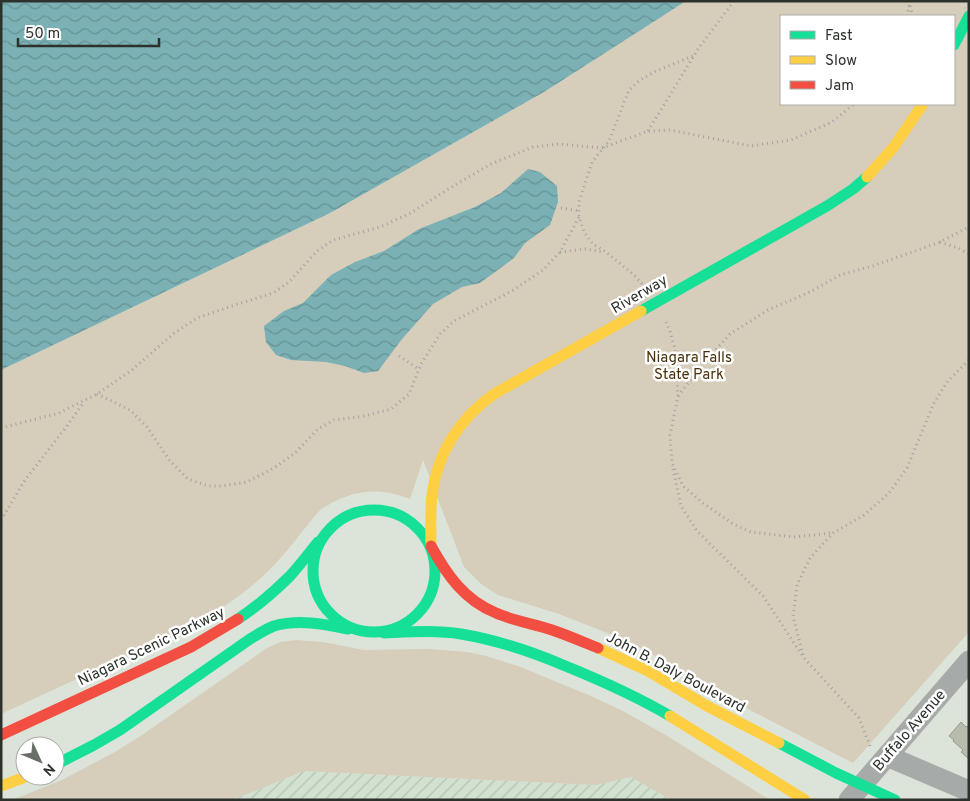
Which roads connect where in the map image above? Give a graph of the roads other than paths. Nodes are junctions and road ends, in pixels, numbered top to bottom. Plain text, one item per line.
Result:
1 (969, 16) edge
2 (955, 42) edge
3 (922, 105) edge
4 (319, 541) junction
5 (431, 546) junction
6 (360, 632) junction
7 (384, 633) junction
8 (969, 661) edge
9 (1, 734) edge
10 (879, 753) junction
11 (65, 760) edge
12 (15, 781) edge
13 (1, 786) edge
14 (969, 791) edge
15 (855, 792) edge
16 (805, 800) edge
17 (895, 800) edge

1 - 2 main road
3 - 5 main road, Riverway
4 - 5 main road
4 - 6 main road
4 - 9 main road, Niagara Scenic Parkway
5 - 7 main road
5 - 15 main road, John B. Daly Boulevard
6 - 7 main road
6 - 11 main road
7 - 16 main road
8 - 10 street, Buffalo Avenue
10 - 14 street
10 - 15 street, Buffalo Avenue
12 - 13 main road
15 - 17 main road, John B. Daly Boulevard

